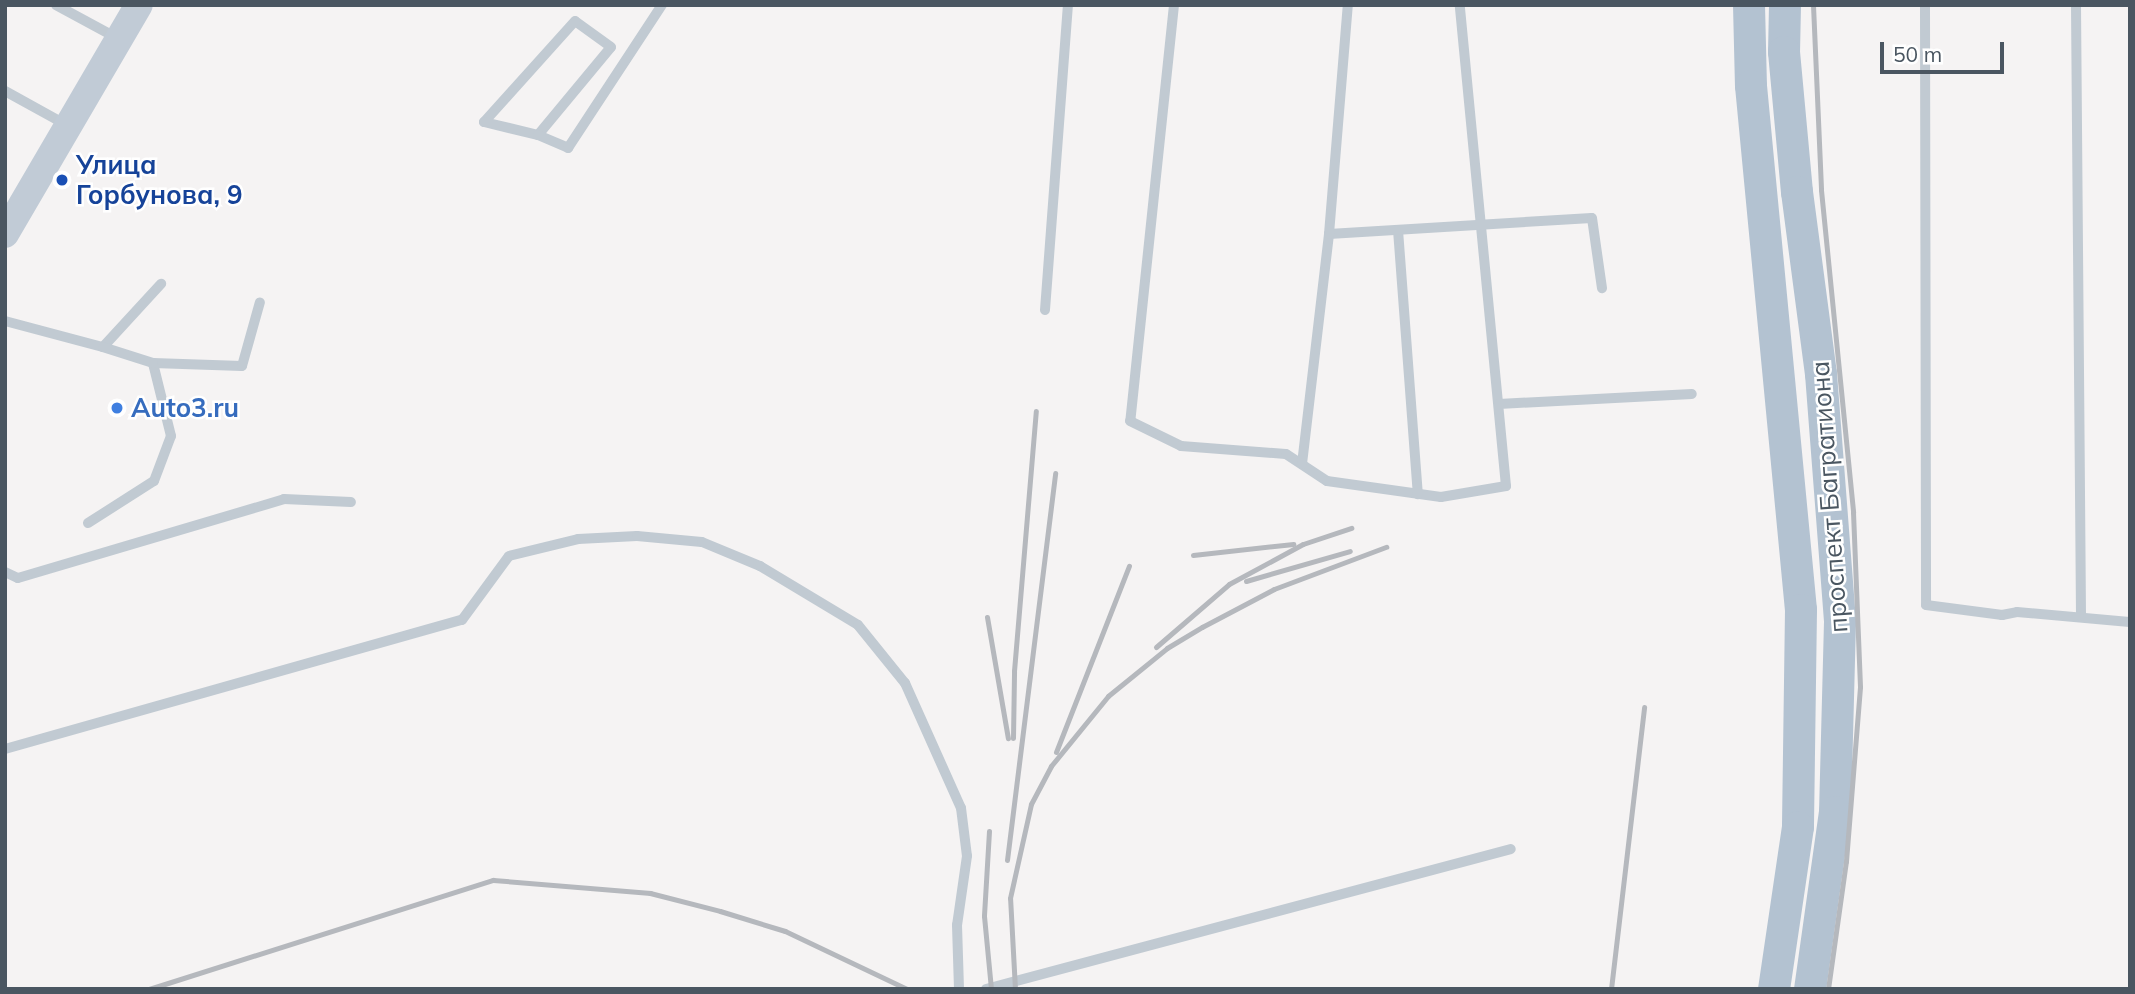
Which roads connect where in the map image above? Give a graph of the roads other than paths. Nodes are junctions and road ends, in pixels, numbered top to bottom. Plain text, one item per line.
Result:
1 (56, 5) edge
2 (139, 5) edge
3 (662, 5) edge
4 (1068, 5) edge
5 (1174, 5) edge
6 (1348, 5) edge
7 (1460, 5) edge
8 (1738, 5) edge
9 (1749, 5) edge
10 (1785, 5) edge
11 (1925, 5) edge
12 (2076, 5) edge
13 (119, 39) junction
14 (1751, 86) junction
15 (5, 91) edge
16 (68, 126) junction
17 (538, 135) junction
18 (1482, 226) junction
19 (1398, 230) junction
20 (5, 234) edge
21 (1328, 234) junction
22 (161, 284) dead end
23 (1602, 288) dead end
24 (260, 302) dead end
25 (1045, 310) dead end
26 (5, 321) edge
27 (103, 347) junction
28 (153, 363) junction
29 (1692, 394) dead end
30 (1499, 404) junction
31 (1301, 464) junction
32 (1418, 494) junction
33 (352, 502) dead end
34 (88, 523) dead end
35 (5, 572) edge
36 (2081, 616) junction
37 (2130, 622) edge
38 (5, 749) edge
39 (1511, 849) dead end
40 (959, 989) edge
41 (986, 989) edge
42 (1774, 989) edge
43 (1810, 989) edge

1 - 13 lane
2 - 13 street
3 - 17 lane
4 - 25 lane
5 - 31 lane
6 - 21 lane
7 - 18 lane
8 - 14 main road
9 - 14 main road, проспект Багратиона
10 - 43 main road, проспект Багратиона
11 - 36 lane
12 - 36 lane
13 - 16 street
14 - 42 main road, проспект Багратиона
15 - 16 lane
16 - 20 street
17 - 17 lane
18 - 19 lane
18 - 23 lane
18 - 30 lane
19 - 21 lane
19 - 32 lane
21 - 31 lane
22 - 27 lane
24 - 28 lane
26 - 27 lane
27 - 28 lane
28 - 34 lane
29 - 30 lane
30 - 32 lane
31 - 32 lane
33 - 35 lane
36 - 37 lane
38 - 40 lane
39 - 41 lane

